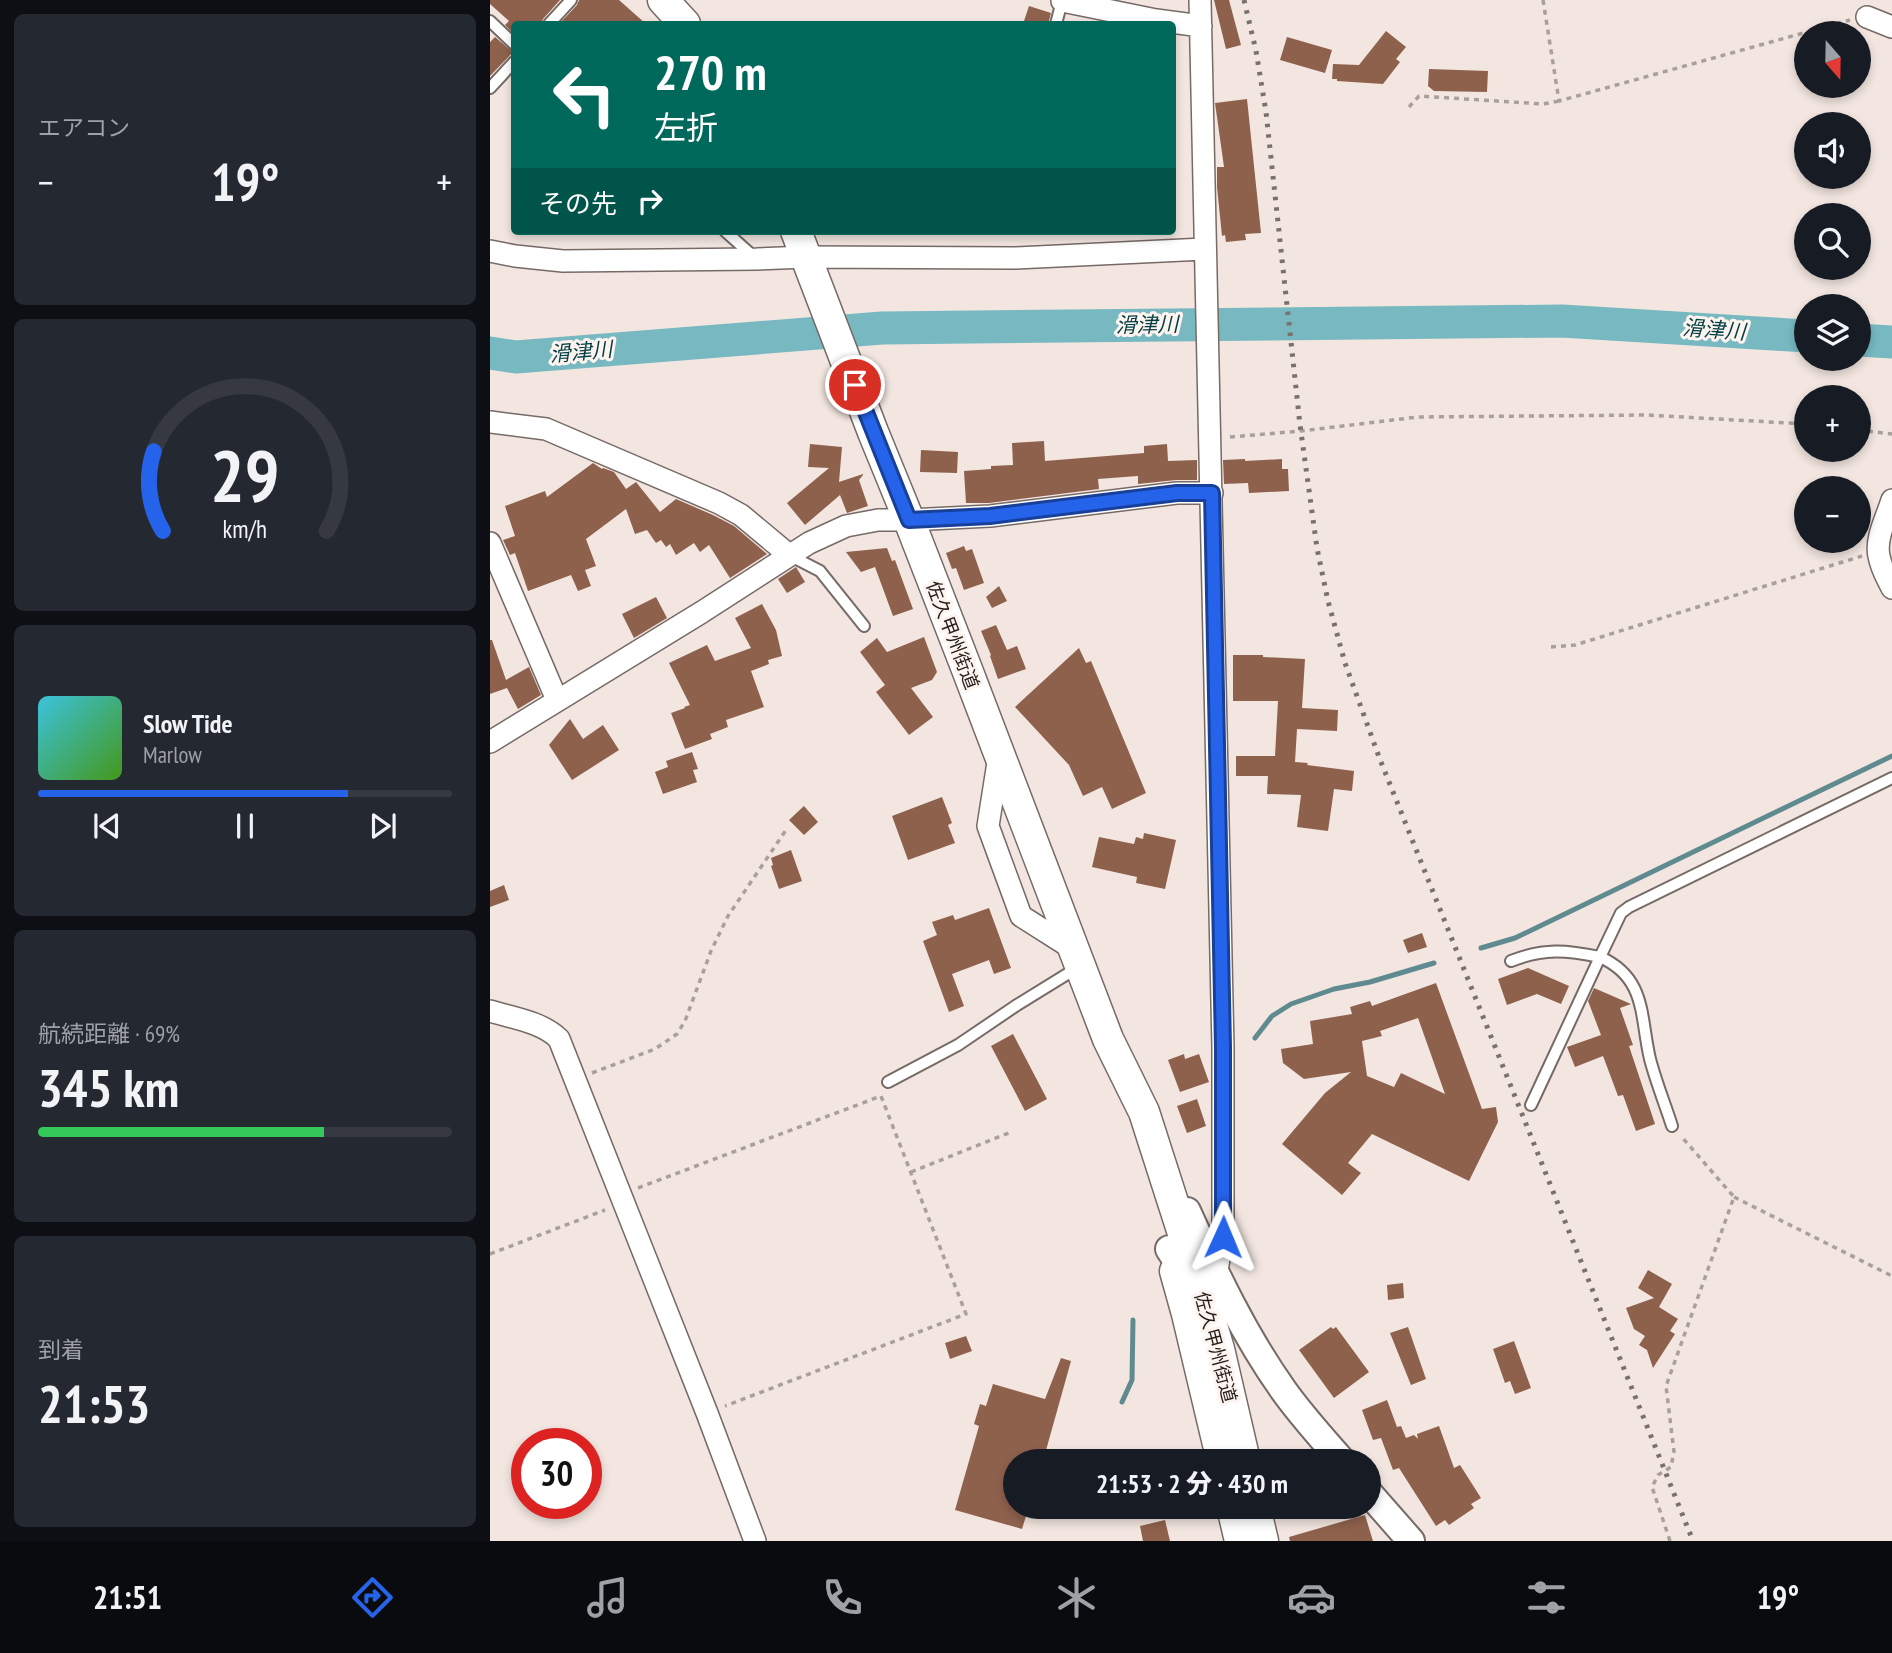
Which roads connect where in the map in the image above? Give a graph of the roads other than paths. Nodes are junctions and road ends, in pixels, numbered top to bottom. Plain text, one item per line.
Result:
1 (571, 0) edge
2 (663, 0) edge
3 (1200, 0) edge
4 (1062, 1) edge
5 (1867, 18) road end
6 (490, 21) edge
7 (552, 21) edge
8 (682, 21) edge
9 (1057, 21) edge
10 (1146, 21) edge
11 (1176, 24) edge
12 (1201, 26) junction
13 (1892, 27) edge
14 (511, 41) edge
15 (511, 65) edge
16 (490, 88) edge
17 (730, 235) edge
18 (490, 251) edge
19 (804, 251) edge
20 (1205, 255) junction
21 (757, 259) junction
22 (490, 422) edge
23 (1212, 493) junction
24 (1892, 500) edge
25 (909, 520) junction
26 (490, 543) edge
27 (789, 555) junction
28 (1892, 588) edge
29 (864, 626) dead end
30 (557, 700) junction
31 (490, 742) edge
32 (1892, 778) edge
33 (1600, 957) junction
34 (1076, 958) junction
35 (1511, 961) dead end
36 (490, 1011) edge
37 (1108, 1039) junction
38 (888, 1082) dead end
39 (1531, 1105) dead end
40 (1144, 1112) junction
41 (1672, 1126) road end
42 (1169, 1249) junction
43 (1216, 1276) junction
44 (1206, 1305) junction
45 (1284, 1391) junction
46 (1219, 1449) edge
47 (1242, 1449) edge
48 (1332, 1449) edge
49 (1381, 1507) edge
50 (1235, 1519) edge
51 (1258, 1519) edge
52 (755, 1541) edge
53 (1240, 1541) edge
54 (1263, 1541) edge
55 (1411, 1541) edge

1 - 7 lane
2 - 8 main road
3 - 12 street
4 - 9 lane
4 - 10 street
5 - 13 street
6 - 14 lane
11 - 12 street
12 - 20 street
15 - 16 lane
17 - 21 lane
18 - 21 street
19 - 20 street
19 - 21 street
19 - 25 main road, 佐久甲州街道
20 - 23 street
22 - 27 street
23 - 25 street
23 - 43 street
24 - 28 street
25 - 27 street
25 - 34 main road, 佐久甲州街道
26 - 30 street
27 - 29 lane
27 - 30 street
30 - 31 street
32 - 33 lane
33 - 35 lane
33 - 39 lane
33 - 41 lane
34 - 37 main road, 佐久甲州街道
34 - 38 lane
36 - 52 street
37 - 40 main road, 佐久甲州街道
37 - 42 main road, 佐久甲州街道
40 - 43 street
40 - 44 main road, 佐久甲州街道
42 - 44 street
42 - 46 main road, 佐久甲州街道
43 - 45 street
44 - 45 street
44 - 47 main road, 佐久甲州街道
45 - 48 street
49 - 55 street
50 - 53 main road
51 - 54 main road

